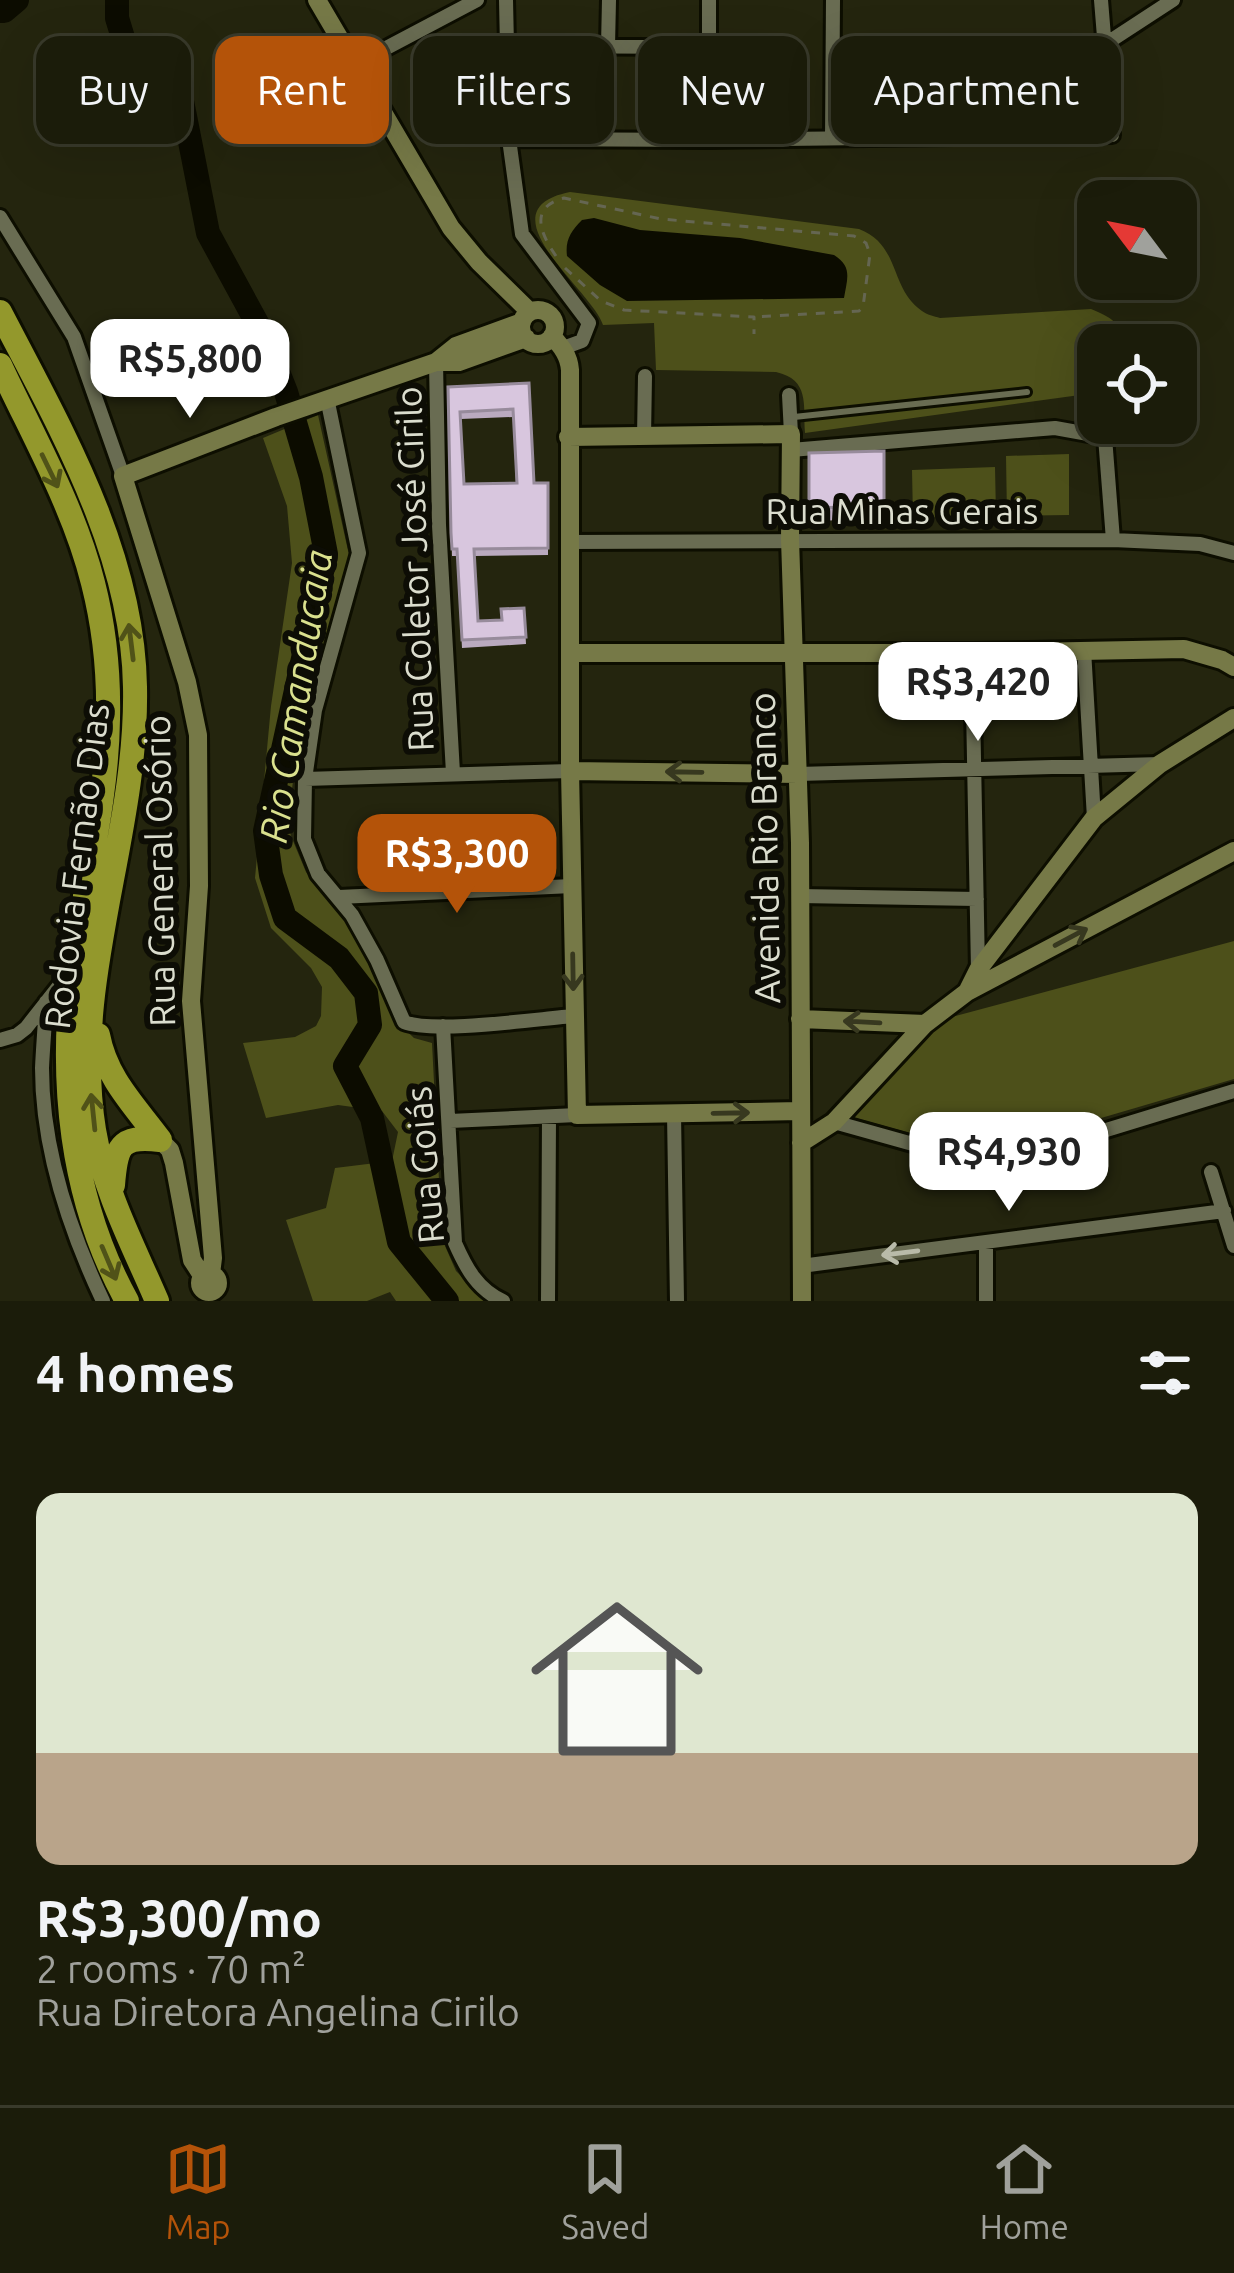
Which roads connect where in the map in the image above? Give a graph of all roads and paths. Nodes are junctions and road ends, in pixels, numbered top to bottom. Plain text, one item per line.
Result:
1 (317, 0) edge
2 (477, 0) edge
3 (506, 0) edge
4 (609, 0) edge
5 (709, 0) edge
6 (833, 0) edge
7 (1101, 0) edge
8 (1173, 0) edge
9 (339, 36) edge
10 (508, 36) edge
11 (608, 36) edge
12 (709, 36) edge
13 (832, 36) edge
14 (1103, 36) edge
15 (1118, 36) edge
16 (389, 47) edge
17 (389, 121) edge
18 (510, 144) edge
19 (0, 217) edge
20 (0, 312) edge
21 (754, 317) junction
22 (526, 324) junction
23 (754, 334) dead end
24 (558, 343) junction
25 (436, 362) junction
26 (0, 365) edge
27 (645, 376) dead end
28 (1027, 392) dead end
29 (789, 394) dead end
30 (327, 398) junction
31 (791, 434) junction
32 (644, 436) junction
33 (568, 437) junction
34 (124, 476) junction
35 (790, 539) junction
36 (1113, 540) junction
37 (569, 542) junction
38 (1234, 553) edge
39 (1084, 650) junction
40 (570, 652) junction
41 (971, 653) junction
42 (793, 654) junction
43 (1234, 667) edge
44 (1234, 718) edge
45 (1160, 764) junction
46 (1091, 767) junction
47 (974, 769) junction
48 (570, 771) junction
49 (453, 773) junction
50 (798, 773) junction
51 (304, 779) junction
52 (1094, 818) junction
53 (1234, 851) edge
54 (572, 886) junction
55 (799, 896) junction
56 (340, 897) junction
57 (977, 899) junction
58 (74, 968) junction
59 (978, 970) junction
60 (968, 992) junction
61 (91, 997) junction
62 (46, 1002) junction
63 (574, 1016) junction
64 (800, 1019) junction
65 (925, 1024) junction
66 (443, 1026) junction
67 (0, 1040) edge
68 (1234, 1091) edge
69 (800, 1111) junction
70 (674, 1114) junction
71 (577, 1115) junction
72 (549, 1118) junction
73 (450, 1121) junction
74 (834, 1122) junction
75 (160, 1140) junction
76 (800, 1143) junction
77 (78, 1172) junction
78 (1211, 1172) dead end
79 (112, 1198) junction
80 (65, 1208) junction
81 (1224, 1211) junction
82 (986, 1242) junction
83 (1234, 1246) edge
84 (801, 1266) junction
85 (210, 1286) edge
86 (103, 1301) edge
87 (127, 1301) edge
88 (157, 1301) edge
89 (502, 1301) edge
90 (548, 1301) edge
91 (677, 1301) edge
92 (802, 1301) edge
93 (986, 1301) edge

1 - 9 street
2 - 16 street
3 - 10 street
4 - 11 street
5 - 12 street
6 - 13 street
7 - 14 street
8 - 15 street
17 - 22 street
18 - 24 street
19 - 34 street, Rua General Osório
61 -> 20 highway, Rodovia Fernão Dias
21 - 21 path
21 - 23 path
22 - 24 street
22 - 24 street
22 - 25 street
24 - 33 street
25 - 30 street
25 - 49 street, Rua Coletor José Cirilo
26 -> 58 highway, Rodovia Fernão Dias
27 - 32 street
28 - 31 lane
29 - 31 street, Avenida Rio Branco
30 - 34 street
30 - 51 street
31 - 32 street
31 - 35 street, Avenida Rio Branco
31 - 36 street
32 - 33 street
33 - 37 street
34 - 85 street, Rua General Osório
35 - 36 street, Rua Minas Gerais
35 - 37 street, Rua Minas Gerais
35 - 42 street, Avenida Rio Branco
36 - 38 street, Rua Minas Gerais
37 - 40 street
39 - 41 street
39 - 43 street
39 - 46 street
40 - 42 street
40 - 48 street
41 - 42 street
41 - 47 street
42 - 50 street, Avenida Rio Branco
44 - 45 street
45 - 46 street
45 - 52 street
46 - 47 street
46 - 52 street
47 - 50 street
47 - 57 street
48 - 49 street
50 -> 48 street
48 - 54 street
49 - 51 street
50 - 55 street, Avenida Rio Branco
51 - 56 street
52 - 59 street
60 -> 53 street
54 - 56 street
54 -> 63 street
55 - 57 street
55 - 64 street, Avenida Rio Branco
56 - 66 street
57 - 59 street
58 - 62 street
58 - 77 highway, Rodovia Fernão Dias
59 - 60 street
60 - 65 street
61 - 75 highway
79 -> 61 highway, Rodovia Fernão Dias
62 - 67 street
62 - 80 street
63 - 66 street
63 - 71 street
65 -> 64 street
64 - 69 street, Avenida Rio Branco
65 - 74 street
66 - 73 street, Rua Goiás
68 - 74 street
70 -> 69 street
69 - 76 street, Avenida Rio Branco
70 - 71 street
70 - 91 street
71 - 72 street
72 - 73 street
72 - 90 street
73 - 89 street, Rua Goiás
74 - 76 street
75 - 79 highway
75 - 85 street, Rua General Osório
76 - 84 street, Avenida Rio Branco
77 - 80 street
77 -> 87 highway, Rodovia Fernão Dias
78 - 81 street
79 - 88 highway, Rodovia Fernão Dias
80 - 86 street
81 - 82 street
81 - 83 street
82 -> 84 street
82 - 93 street
84 - 92 street, Avenida Rio Branco

